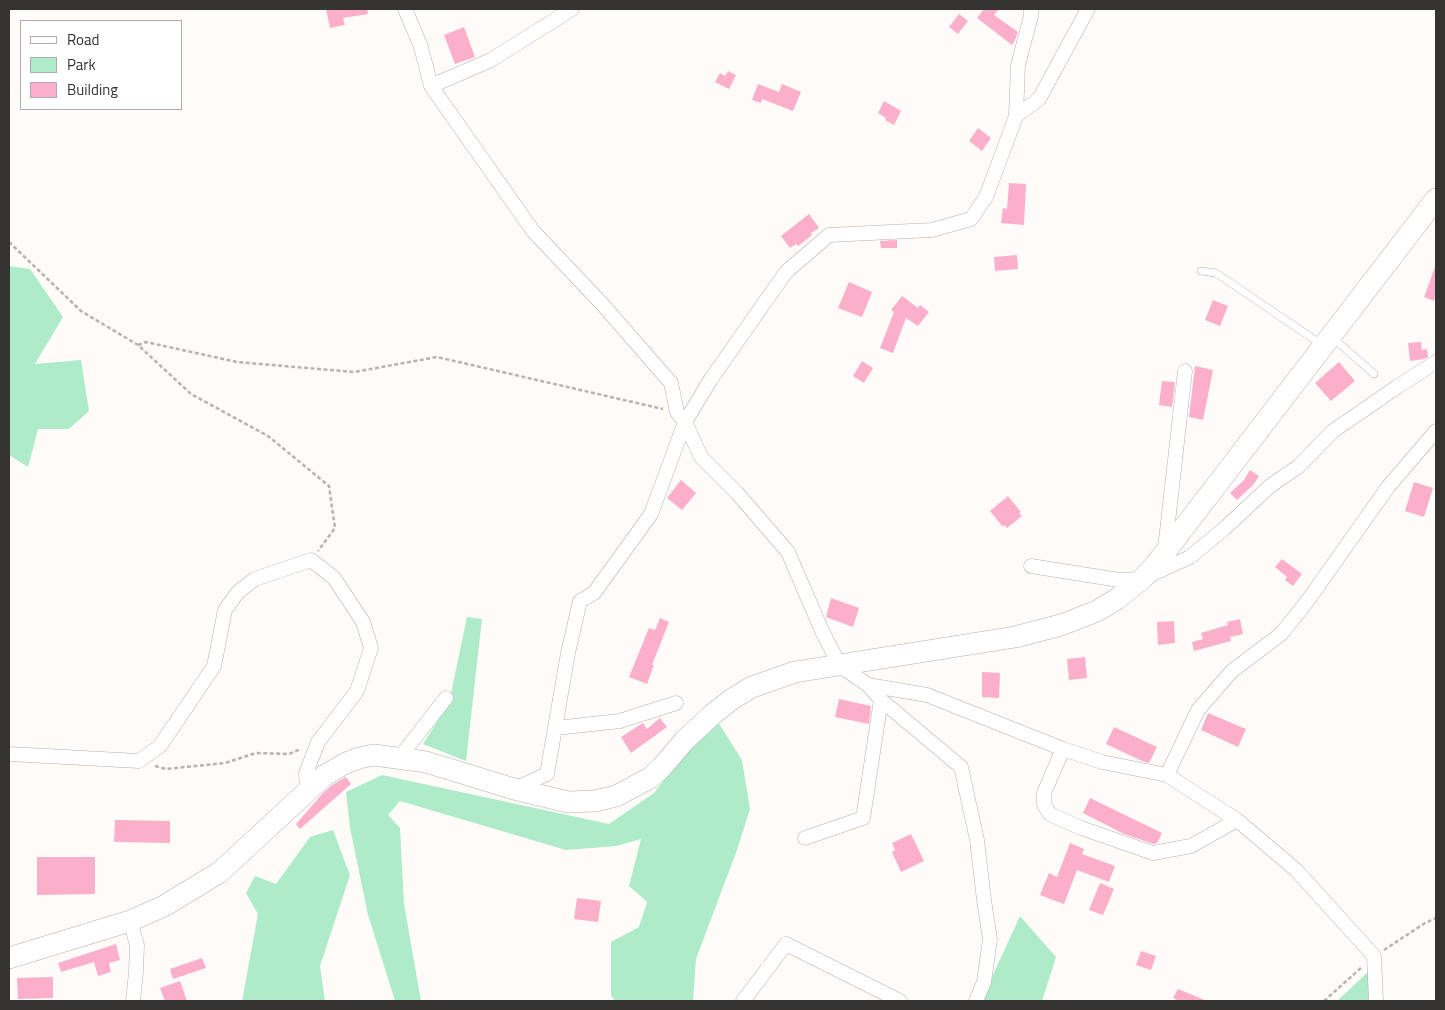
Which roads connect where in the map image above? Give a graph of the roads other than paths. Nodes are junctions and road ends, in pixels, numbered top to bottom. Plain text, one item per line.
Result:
1 (405, 9) edge
2 (572, 9) edge
3 (1030, 9) edge
4 (1088, 9) edge
5 (431, 86) junction
6 (1016, 116) junction
7 (1436, 199) edge
8 (1201, 271) dead end
9 (1326, 340) junction
10 (1436, 362) edge
11 (1186, 371) dead end
12 (1374, 374) dead end
13 (681, 417) junction
14 (1436, 431) edge
15 (1165, 550) junction
16 (1031, 566) dead end
17 (1142, 579) junction
18 (840, 666) junction
19 (868, 685) junction
20 (446, 698) dead end
21 (881, 700) junction
22 (676, 703) dead end
23 (556, 728) junction
24 (1063, 749) junction
25 (9, 754) edge
26 (400, 757) junction
27 (1167, 775) junction
28 (514, 789) junction
29 (307, 790) junction
30 (1237, 820) junction
31 (805, 838) dead end
32 (130, 921) junction
33 (9, 958) edge
34 (132, 1001) edge
35 (743, 1001) edge
36 (900, 1001) edge
37 (976, 1001) edge
38 (1376, 1001) edge

1 - 5 street
2 - 5 street
3 - 6 street
4 - 6 street
5 - 13 street
6 - 13 street
7 - 9 main road
8 - 9 lane
9 - 12 lane
9 - 15 main road
10 - 17 street
11 - 15 street
13 - 18 street
13 - 23 street
14 - 27 street
15 - 17 main road
16 - 17 street
17 - 18 main road
18 - 19 street
18 - 28 main road
19 - 21 street
19 - 24 street
20 - 26 street
21 - 31 street
21 - 37 street
22 - 23 street
23 - 28 street
24 - 27 street
24 - 30 street
25 - 29 street
26 - 28 main road
26 - 29 main road
27 - 30 street
29 - 32 main road
30 - 38 street
32 - 33 main road
32 - 34 street
35 - 36 street

